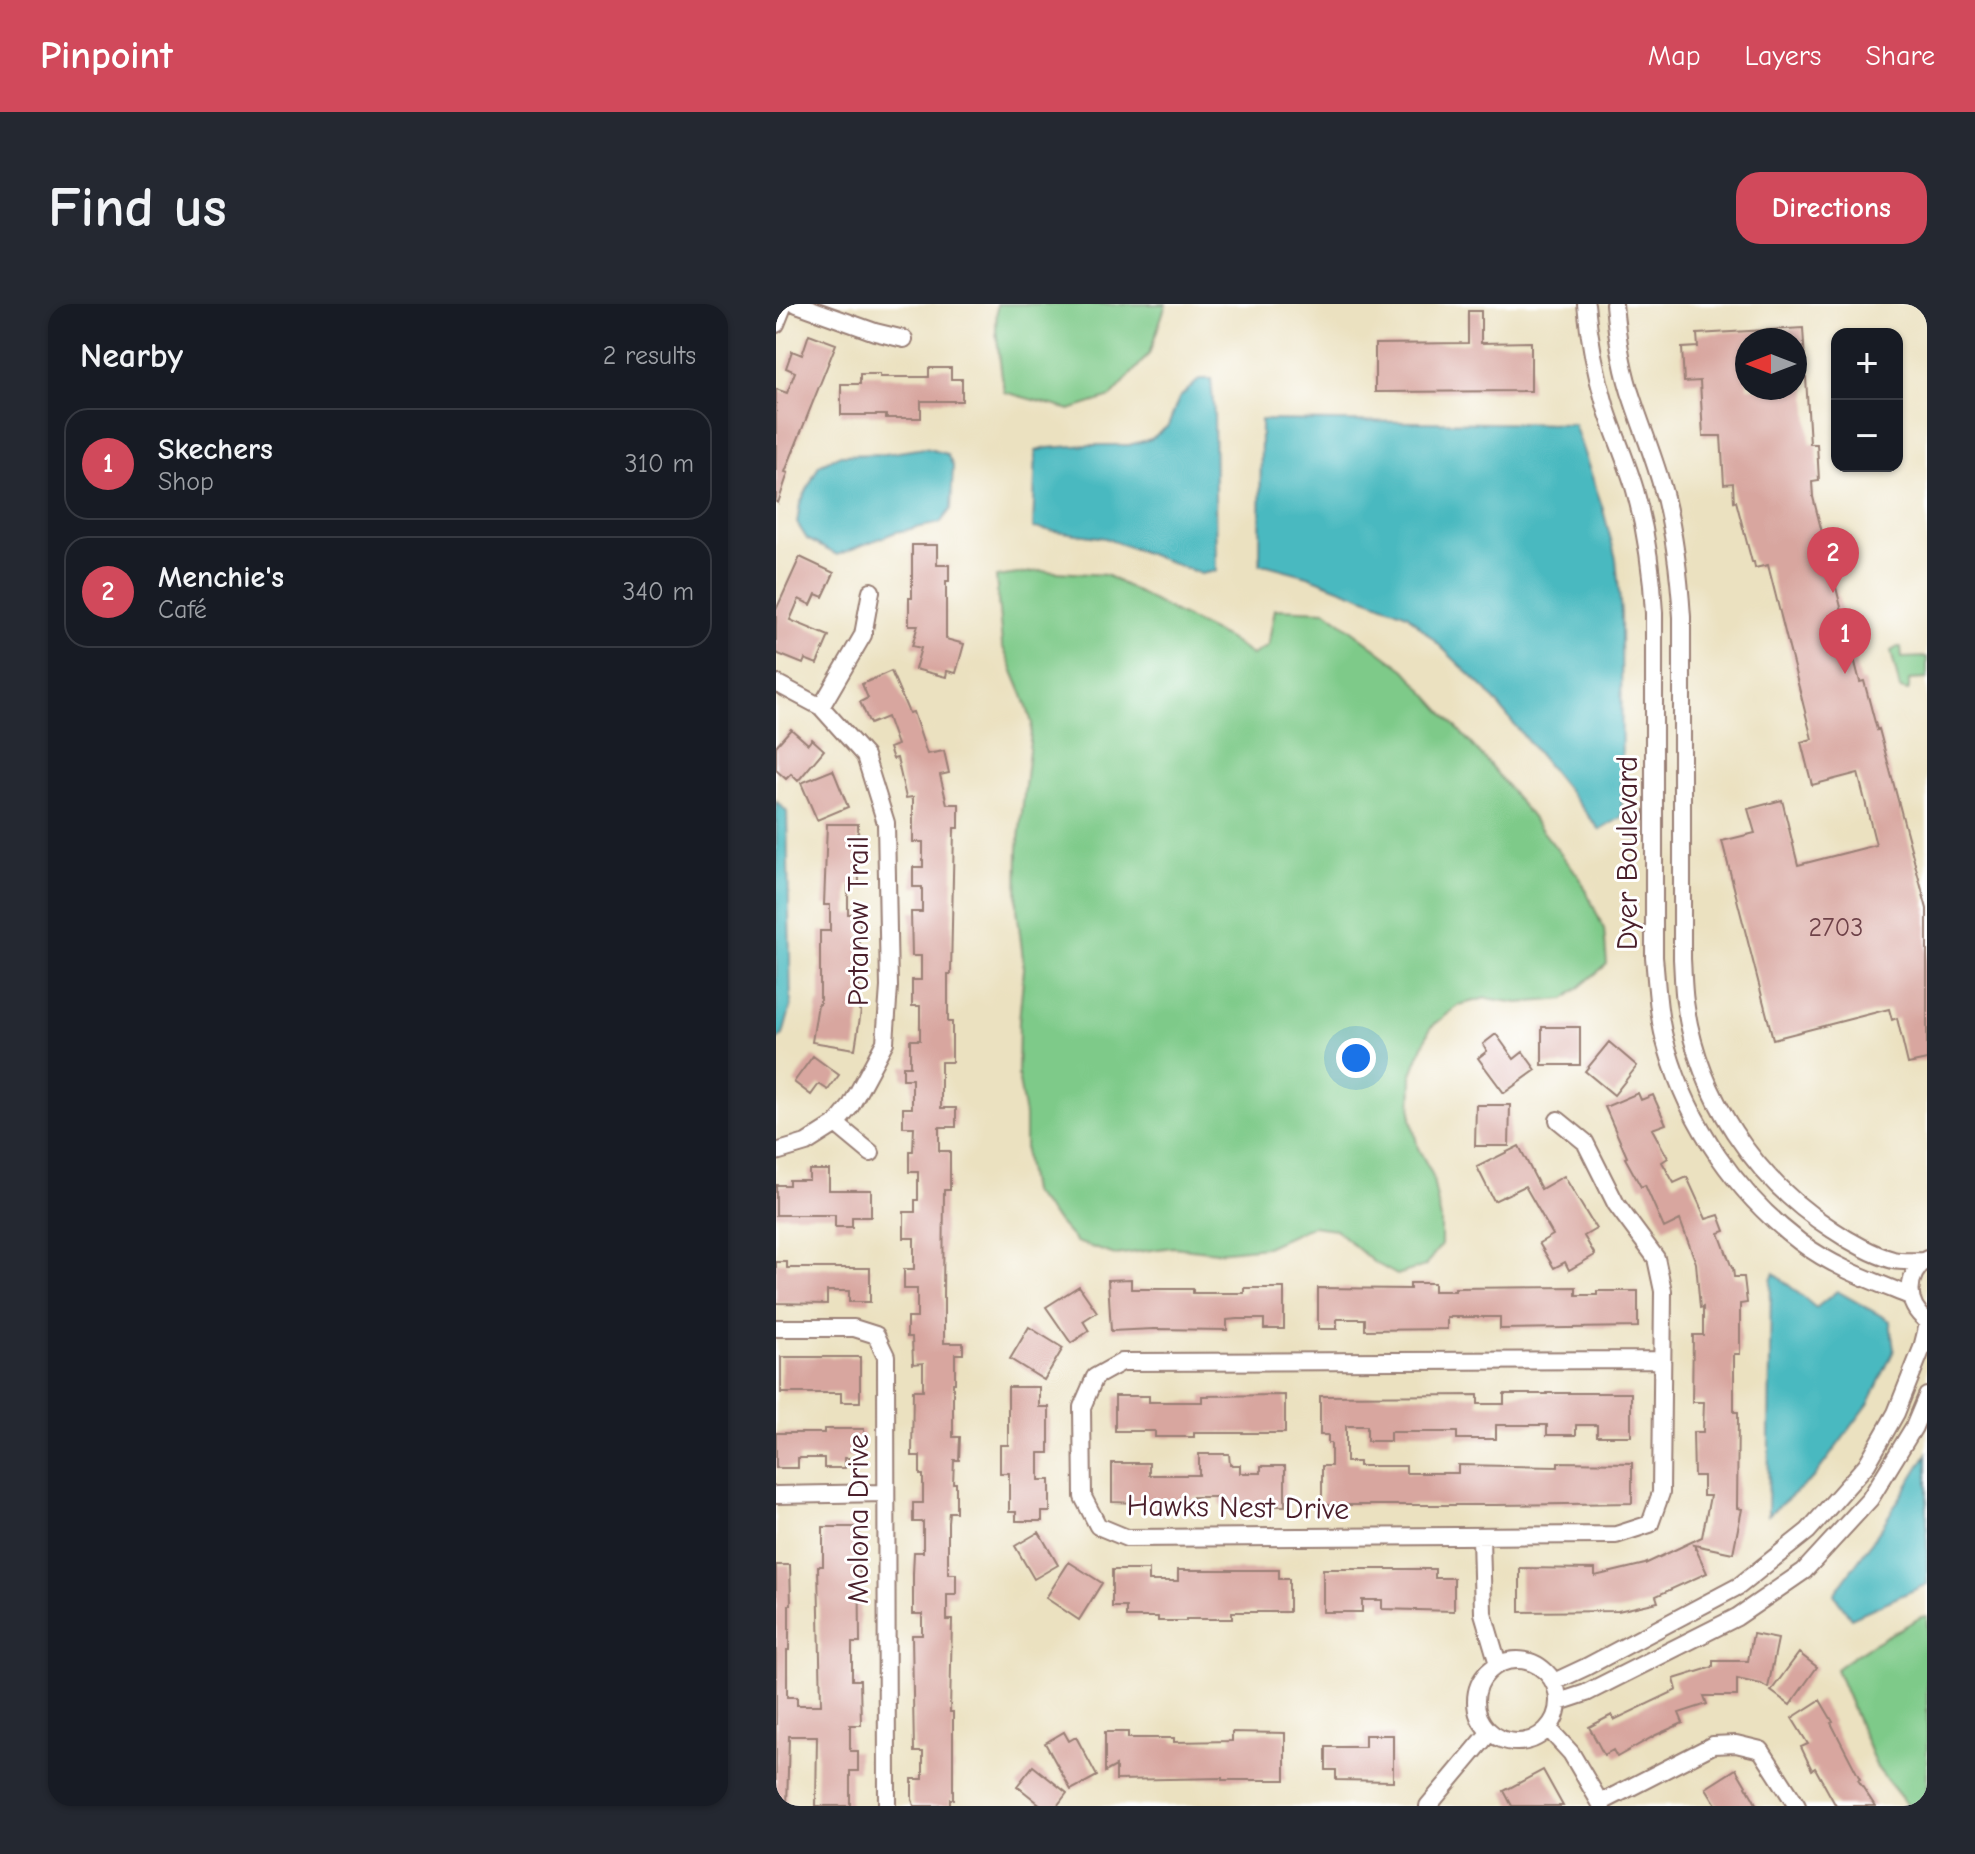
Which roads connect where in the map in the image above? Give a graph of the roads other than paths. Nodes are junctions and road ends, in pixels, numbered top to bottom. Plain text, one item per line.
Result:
1 (784, 304) edge
2 (797, 304) edge
3 (1586, 304) edge
4 (1614, 304) edge
5 (776, 324) edge
6 (1616, 325) junction
7 (1588, 327) junction
8 (904, 339) dead end
9 (871, 591) dead end
10 (1654, 613) junction
11 (1682, 617) junction
12 (776, 683) edge
13 (821, 707) junction
14 (1558, 1120) dead end
15 (836, 1124) junction
16 (776, 1152) edge
17 (871, 1153) dead end
18 (1925, 1260) edge
19 (1910, 1296) junction
20 (1927, 1321) edge
21 (776, 1328) edge
22 (1927, 1328) edge
23 (1662, 1360) junction
24 (1927, 1396) edge
25 (886, 1493) junction
26 (776, 1495) edge
27 (1481, 1537) junction
28 (1498, 1664) junction
29 (1554, 1682) junction
30 (1559, 1702) junction
31 (1549, 1729) junction
32 (1489, 1733) junction
33 (1601, 1804) edge
34 (887, 1806) edge
35 (1428, 1806) edge
36 (1797, 1806) edge

1 - 5 street
2 - 8 street
3 - 7 street, Dyer Boulevard
4 - 6 street, Dyer Boulevard
6 - 7 street
6 - 11 street, Dyer Boulevard
7 - 10 street, Dyer Boulevard
9 - 13 street
10 - 11 street
10 - 19 street, Dyer Boulevard
11 - 18 street, Dyer Boulevard
12 - 13 street, Potanow Trail
13 - 15 street, Potanow Trail
14 - 23 street
15 - 16 street, Potanow Trail
15 - 17 street
18 - 19 street
19 - 20 street
21 - 25 street, Molona Drive
22 - 29 street
23 - 27 street, Hawks Nest Drive
23 - 27 street, Hawks Nest Drive
24 - 30 street
25 - 26 street
25 - 34 street, Molona Drive
27 - 28 street
28 - 29 street
28 - 32 street
29 - 30 street
30 - 31 street
31 - 32 street
31 - 33 street
32 - 35 street
33 - 36 street

